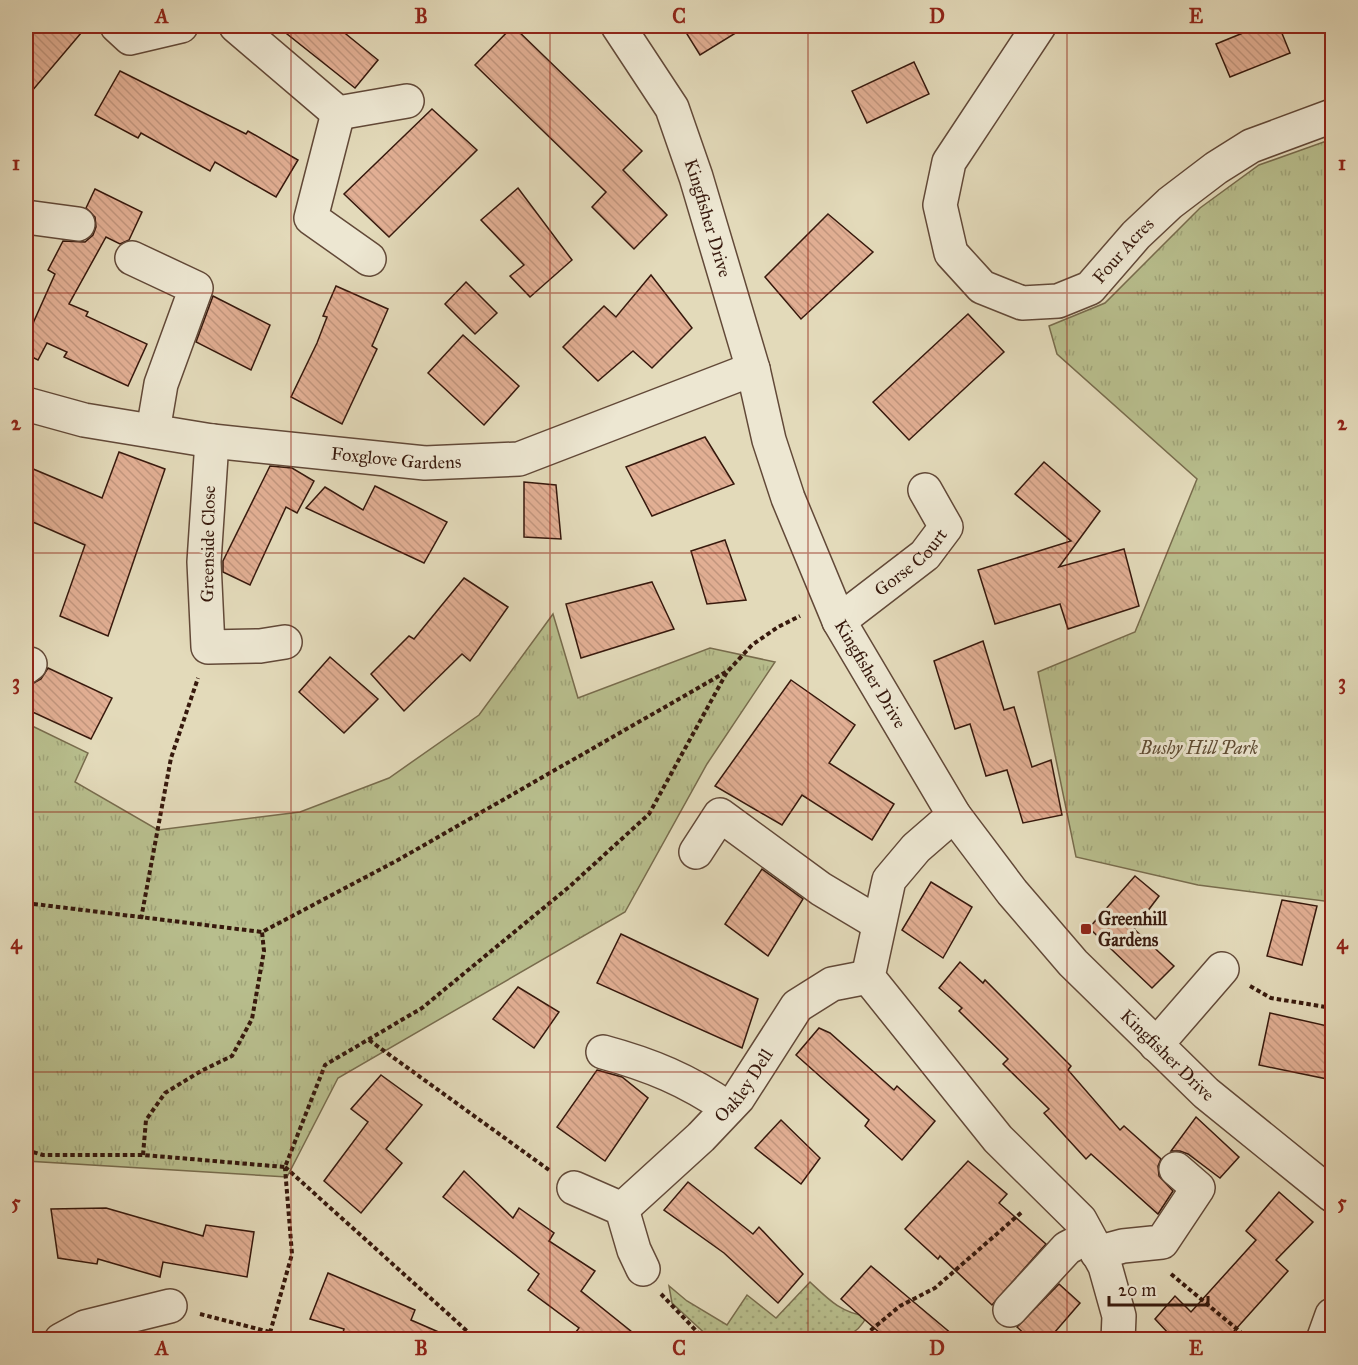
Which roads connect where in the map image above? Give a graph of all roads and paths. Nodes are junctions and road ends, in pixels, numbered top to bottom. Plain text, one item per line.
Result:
1 (117, 26) edge
2 (181, 26) edge
3 (236, 26) edge
4 (618, 26) edge
5 (1039, 26) edge
6 (407, 101) dead end
7 (338, 113) junction
8 (1332, 116) edge
9 (26, 217) edge
10 (78, 224) dead end
11 (132, 258) dead end
12 (369, 259) dead end
13 (753, 369) junction
14 (26, 404) edge
15 (153, 431) junction
16 (212, 441) junction
17 (925, 490) dead end
18 (835, 611) junction
19 (285, 642) dead end
20 (208, 647) junction
21 (727, 672) junction
22 (954, 815) junction
23 (696, 852) dead end
24 (26, 903) edge
25 (141, 919) junction
26 (878, 923) junction
27 (262, 932) junction
28 (1222, 969) joint
29 (868, 977) junction
30 (1332, 1008) edge
31 (369, 1040) junction
32 (1156, 1045) junction
33 (603, 1052) dead end
34 (728, 1108) junction
35 (26, 1150) edge
36 (143, 1155) junction
37 (285, 1167) junction
38 (1176, 1169) dead end
39 (1047, 1187) junction
40 (574, 1188) joint
41 (1332, 1195) edge
42 (622, 1209) junction
43 (1093, 1245) junction
44 (643, 1269) joint
45 (1168, 1272) dead end
46 (170, 1306) joint
47 (1010, 1310) dead end
48 (1332, 1315) edge
49 (270, 1332) junction
50 (61, 1340) edge
51 (268, 1340) edge
52 (477, 1340) edge
53 (705, 1340) edge
54 (859, 1340) edge
55 (1118, 1340) edge
56 (1250, 1340) edge
57 (1323, 1340) edge

1 - 2 street
3 - 7 street
4 - 13 street, Kingfisher Drive
5 - 8 street, Four Acres
6 - 7 street
7 - 12 street
9 - 10 street
11 - 15 street
13 - 16 street, Foxglove Gardens
13 - 18 street, Kingfisher Drive
14 - 15 street, Foxglove Gardens
15 - 16 street, Foxglove Gardens
16 - 20 street, Greenside Close
17 - 18 street, Gorse Court
18 - 21 path
18 - 22 street, Kingfisher Drive
19 - 20 street
20 - 25 path
21 - 27 path
21 - 31 path
22 - 26 street
22 - 32 street, Kingfisher Drive
23 - 26 street
24 - 25 path
25 - 27 path
26 - 29 street
27 - 36 path
28 - 30 path
28 - 32 street
29 - 34 street, Oakley Dell
29 - 39 street
31 - 37 path
31 - 40 path
32 - 41 street, Kingfisher Drive
33 - 34 street
34 - 42 street, Oakley Dell
35 - 36 path
36 - 37 path
37 - 49 path
37 - 52 path
38 - 43 street
39 - 43 street
39 - 54 path
40 - 42 street
42 - 44 street
43 - 47 street
43 - 55 street
44 - 53 path
45 - 56 path
46 - 49 path
46 - 50 street
48 - 57 street
49 - 51 path

